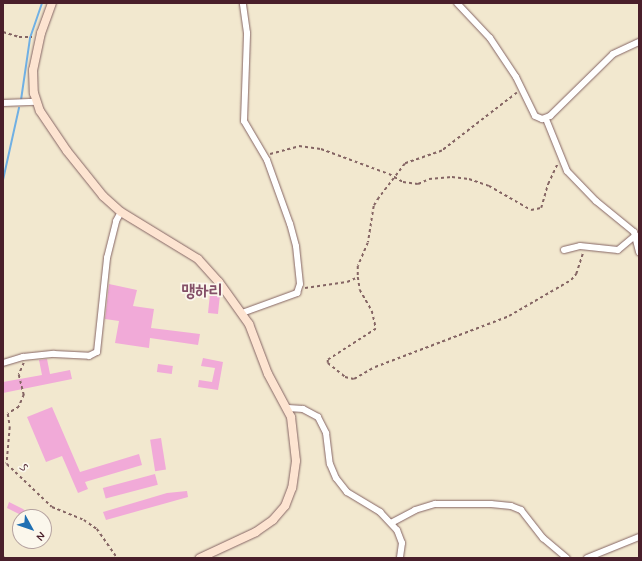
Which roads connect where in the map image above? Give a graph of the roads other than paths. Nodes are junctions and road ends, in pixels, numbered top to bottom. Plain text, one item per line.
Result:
1 (52, 3) edge
2 (243, 3) edge
3 (457, 3) edge
4 (639, 42) edge
5 (36, 102) junction
6 (3, 103) edge
7 (546, 119) junction
8 (121, 212) junction
9 (636, 236) junction
10 (564, 250) dead end
11 (639, 252) edge
12 (242, 313) junction
13 (3, 362) edge
14 (288, 408) junction
15 (391, 523) junction
16 (639, 537) edge
17 (200, 558) edge
18 (400, 558) edge
19 (567, 558) edge
20 (587, 558) edge

1 - 5 street
2 - 12 street
3 - 7 street
4 - 7 street
5 - 6 street
5 - 8 street
7 - 9 street
8 - 12 street
8 - 13 street
9 - 10 street
9 - 11 street
12 - 14 street
14 - 15 street
14 - 17 street
15 - 18 street
15 - 19 street
16 - 20 street

